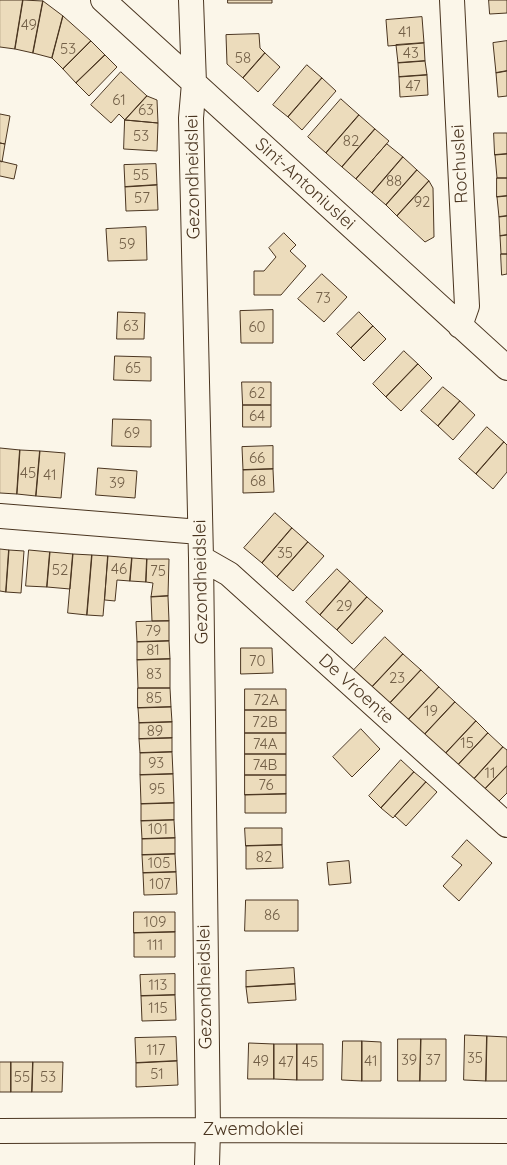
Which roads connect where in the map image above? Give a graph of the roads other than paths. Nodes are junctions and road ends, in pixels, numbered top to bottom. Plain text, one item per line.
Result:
1 (103, 0) edge
2 (191, 0) edge
3 (452, 0) edge
4 (194, 83) junction
5 (460, 326) junction
6 (507, 368) edge
7 (0, 516) edge
8 (200, 532) junction
9 (201, 558) junction
10 (507, 825) edge
11 (208, 1130) junction
12 (0, 1131) edge
13 (507, 1131) edge
14 (207, 1165) edge

1 - 4 street, Sint-Antoniuslei
2 - 4 street, Gezondheidslei
3 - 5 street, Rochuslei
4 - 5 street, Sint-Antoniuslei
4 - 8 street, Gezondheidslei
5 - 6 street, Sint-Antoniuslei
7 - 8 street
8 - 9 street, Gezondheidslei
9 - 10 street, De Vroente
9 - 11 street, Gezondheidslei
11 - 12 street, Zwemdoklei
11 - 13 street, Zwemdoklei
11 - 14 street, Gezondheidslei

